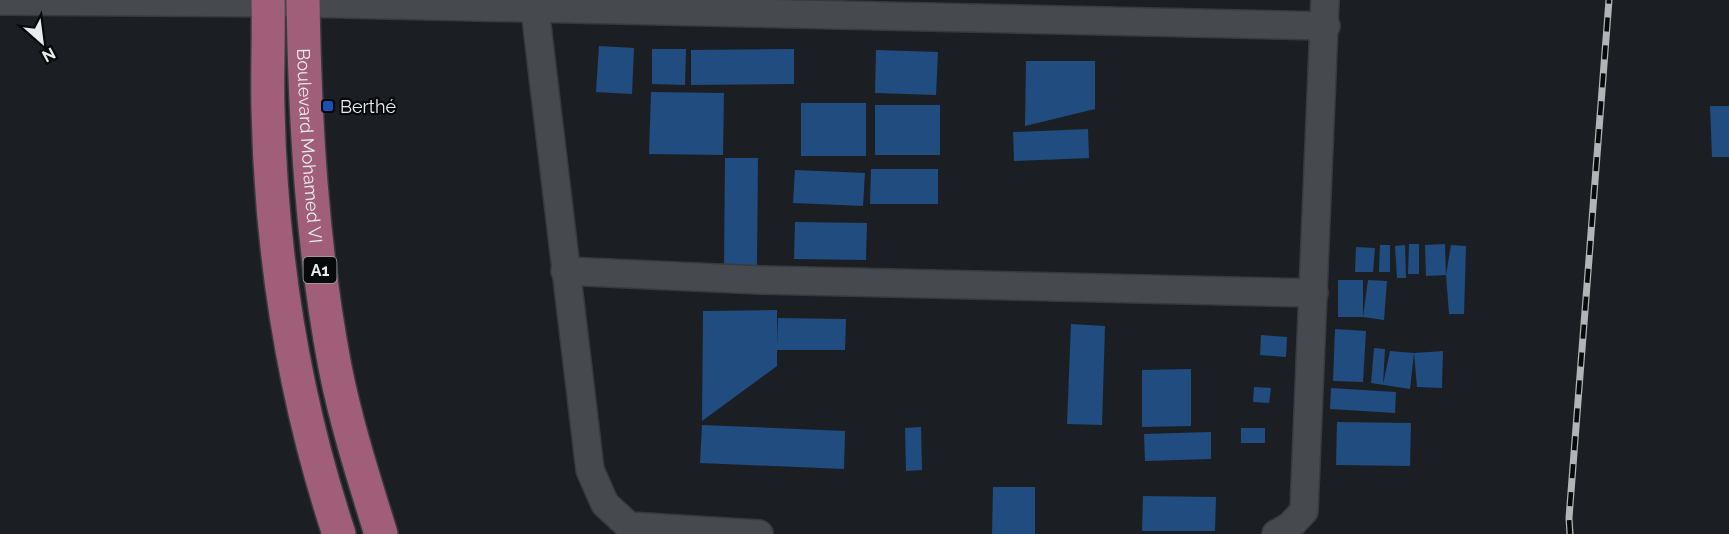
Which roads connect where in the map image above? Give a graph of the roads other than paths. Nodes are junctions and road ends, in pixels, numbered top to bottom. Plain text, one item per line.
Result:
1 (0, 1) edge
2 (28, 1) edge
3 (268, 2) edge
4 (303, 2) edge
5 (535, 9) junction
6 (1326, 13) edge
7 (565, 271) junction
8 (1314, 293) junction
9 (339, 534) edge
10 (381, 534) edge
11 (759, 534) edge
12 (1276, 534) edge

1 - 2 street
2 - 3 street
3 - 4 street
3 - 9 main road, Boulevard Mohamed VI / A1
4 - 5 street
4 - 10 main road, Boulevard Mohamed VI / A1
5 - 6 street
5 - 7 street
6 - 8 street
7 - 8 street
7 - 11 street
8 - 12 street

